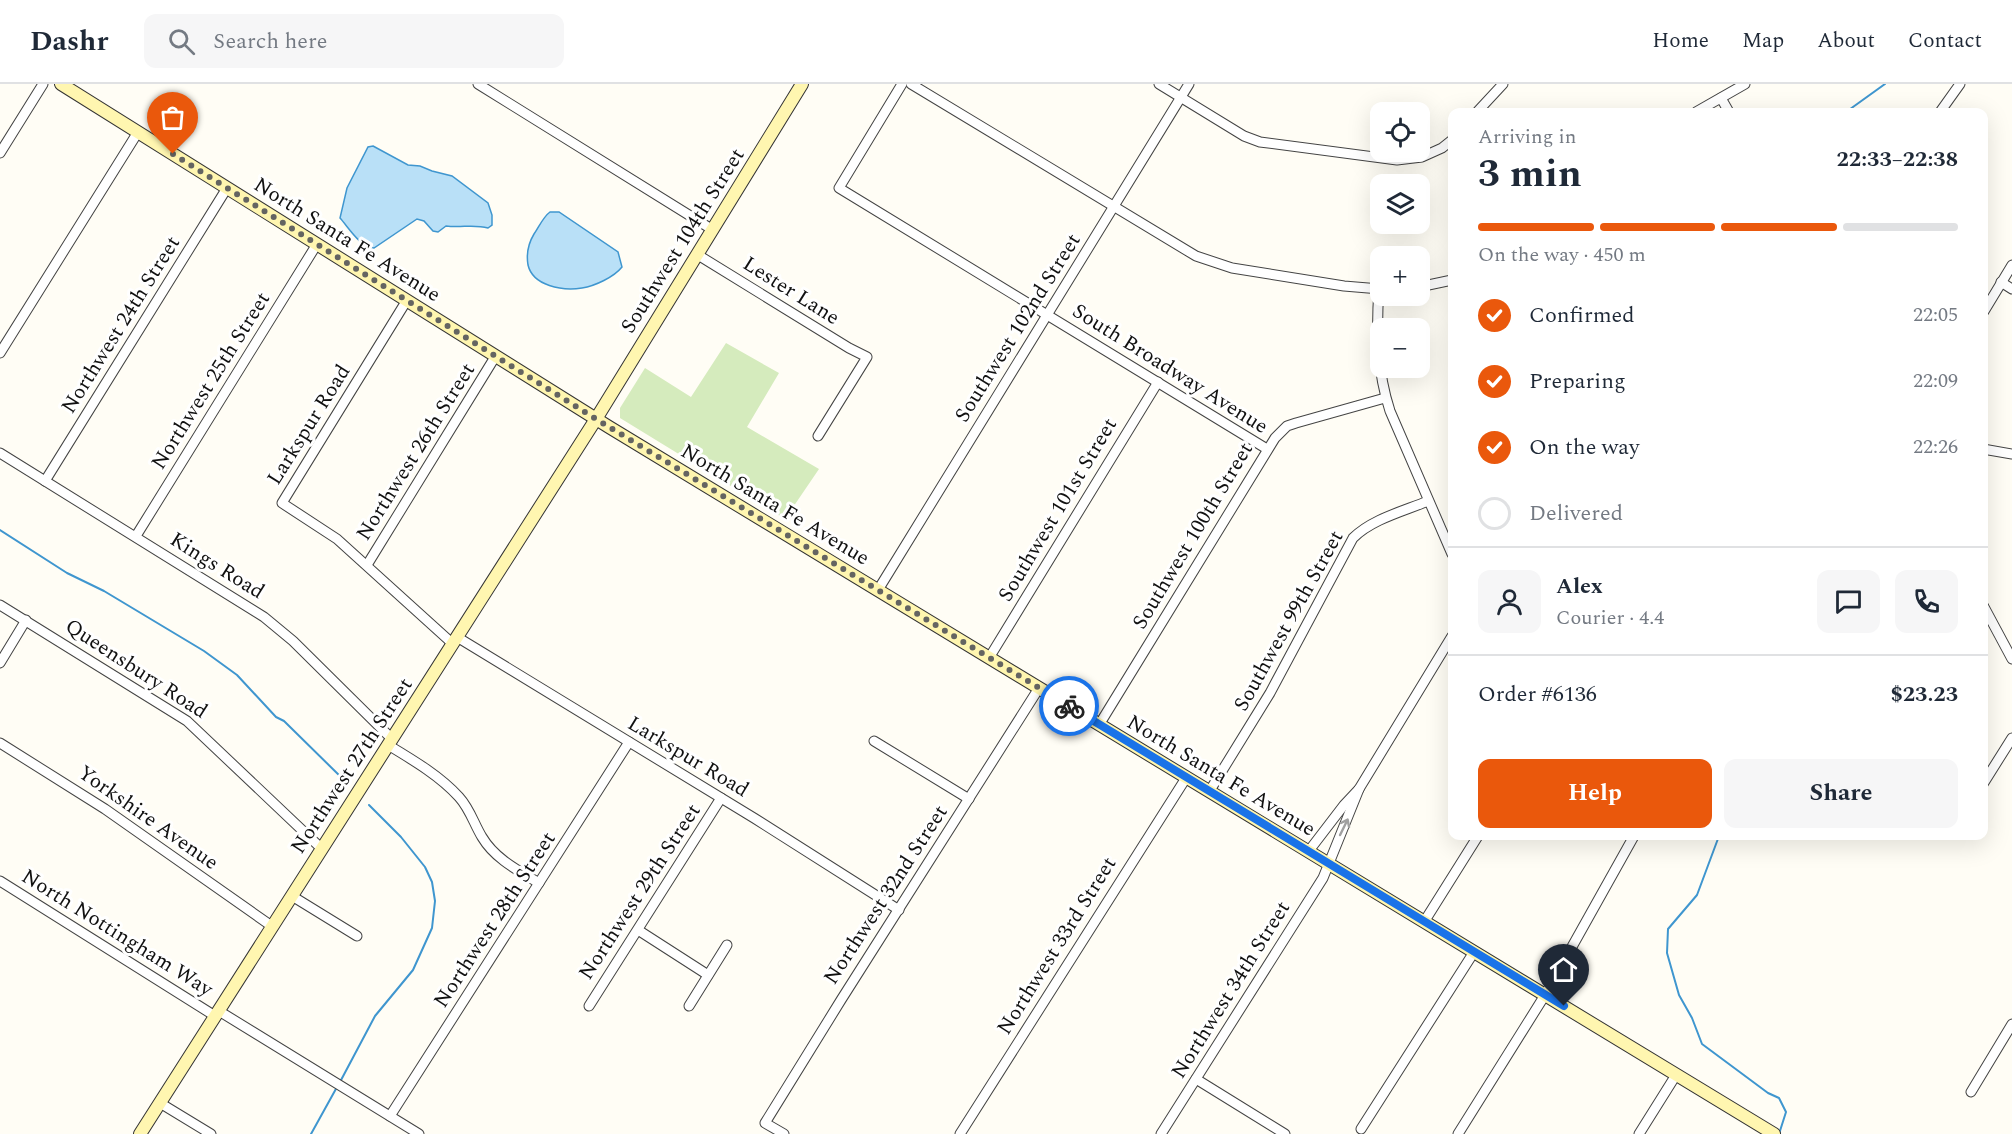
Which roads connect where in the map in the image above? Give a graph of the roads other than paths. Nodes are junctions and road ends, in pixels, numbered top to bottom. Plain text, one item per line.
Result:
1 (43, 84) edge
2 (61, 84) edge
3 (478, 84) edge
4 (802, 84) edge
5 (902, 84) edge
6 (911, 84) edge
7 (1159, 84) edge
8 (1189, 84) edge
9 (1503, 84) edge
10 (1745, 84) edge
11 (1960, 84) edge
12 (1181, 98) junction
13 (1721, 98) junction
14 (1481, 108) edge
15 (1703, 108) edge
16 (1727, 108) edge
17 (1943, 108) edge
18 (138, 132) junction
19 (1448, 143) edge
20 (0, 153) edge
21 (227, 188) junction
22 (1113, 207) junction
23 (713, 230) junction
24 (317, 244) junction
25 (698, 255) junction
26 (2012, 265) edge
27 (1448, 281) edge
28 (2001, 282) junction
29 (1430, 285) edge
30 (1370, 288) edge
31 (2012, 289) edge
32 (407, 300) junction
33 (1988, 304) edge
34 (1378, 306) edge
35 (1047, 314) junction
36 (0, 353) edge
37 (495, 357) junction
38 (1158, 382) junction
39 (1385, 398) junction
40 (596, 419) junction
41 (818, 436) dead end
42 (1267, 449) junction
43 (1988, 450) edge
44 (0, 453) edge
45 (2012, 454) edge
46 (45, 481) junction
47 (1428, 501) junction
48 (136, 536) junction
49 (1448, 545) edge
50 (367, 565) junction
51 (878, 590) junction
52 (0, 605) edge
53 (1988, 614) edge
54 (26, 620) junction
55 (455, 641) junction
56 (1448, 643) edge
57 (989, 658) junction
58 (2012, 659) edge
59 (0, 663) edge
60 (1039, 688) junction
61 (1099, 725) junction
62 (2012, 738) edge
63 (874, 741) dead end
64 (0, 742) edge
65 (390, 742) junction
66 (629, 742) junction
67 (1988, 776) edge
68 (1186, 777) junction
69 (1359, 789) junction
70 (1209, 792) junction
71 (721, 798) junction
72 (969, 799) junction
73 (1475, 840) edge
74 (1632, 840) edge
75 (322, 849) junction
76 (1308, 852) junction
77 (1328, 864) junction
78 (0, 881) edge
79 (539, 883) junction
80 (292, 896) junction
81 (899, 910) junction
82 (1424, 922) junction
83 (273, 927) junction
84 (638, 930) junction
85 (357, 936) dead end
86 (727, 945) dead end
87 (1474, 952) junction
88 (708, 975) junction
89 (1545, 995) junction
90 (689, 1005) dead end
91 (589, 1006) dead end
92 (217, 1013) junction
93 (2012, 1024) edge
94 (1676, 1075) junction
95 (1196, 1079) junction
96 (1971, 1092) dead end
97 (160, 1103) junction
98 (390, 1116) junction
99 (1361, 1129) dead end
100 (140, 1134) edge
101 (211, 1134) edge
102 (419, 1134) edge
103 (783, 1134) edge
104 (960, 1134) edge
105 (1161, 1134) edge
106 (1285, 1134) edge
107 (1458, 1134) edge
108 (1639, 1134) edge
109 (1774, 1134) edge

1 - 20 street
2 - 18 main road, North Santa Fe Avenue
3 - 23 street
4 - 23 main road, Southwest 104th Street
5 - 35 street, South Broadway Avenue
6 - 22 street
7 - 12 street
8 - 12 street, Southwest 102nd Street
9 - 14 street
10 - 13 street
11 - 17 street
12 - 19 street
12 - 22 street, Southwest 102nd Street
13 - 15 street
13 - 16 street
18 - 21 main road, North Santa Fe Avenue
18 - 36 street
21 - 24 main road, North Santa Fe Avenue
21 - 46 street, Northwest 24th Street
22 - 30 street
22 - 35 street, Southwest 102nd Street
23 - 25 main road, Southwest 104th Street
24 - 32 main road, North Santa Fe Avenue
24 - 48 street, Northwest 25th Street
25 - 40 main road, Southwest 104th Street
25 - 41 street, Lester Lane
26 - 28 street
27 - 29 street
28 - 31 street
28 - 33 street
32 - 37 main road, North Santa Fe Avenue
32 - 50 street, Larkspur Road
34 - 39 street
35 - 38 street, South Broadway Avenue
35 - 51 street, Southwest 102nd Street
37 - 40 main road, North Santa Fe Avenue
37 - 50 street, Northwest 26th Street
38 - 42 street, South Broadway Avenue
38 - 57 street, Southwest 101st Street
39 - 42 street, Southwest 100th Street
39 - 47 street
40 - 51 main road, North Santa Fe Avenue
40 - 55 main road, Northwest 27th Street
42 - 61 street, Southwest 100th Street
43 - 45 street
44 - 46 street, Kings Road
46 - 48 street, Kings Road
47 - 49 street
47 - 70 street, Southwest 99th Street
48 - 65 street, Kings Road
50 - 55 street, Larkspur Road
51 - 57 main road, North Santa Fe Avenue
52 - 54 street, Queensbury Road
53 - 58 street
54 - 59 street
54 - 75 street, Queensbury Road
55 - 65 main road, Northwest 27th Street
55 - 66 street, Larkspur Road
56 - 69 street
57 - 60 main road, North Santa Fe Avenue
60 - 61 main road, North Santa Fe Avenue
60 - 72 street, Northwest 32nd Street
61 - 68 main road, North Santa Fe Avenue
62 - 67 street
63 - 72 street
64 - 83 street, Yorkshire Avenue
65 - 75 main road, Northwest 27th Street
65 - 79 street, Kings Road
66 - 71 street, Larkspur Road
66 - 79 street, Northwest 28th Street
68 - 70 main road, North Santa Fe Avenue
68 - 104 street, Northwest 33rd Street
69 - 76 street
77 -> 69 street, Northwest 34th Street
70 - 76 main road, North Santa Fe Avenue
71 - 81 street, Larkspur Road
71 - 84 street, Northwest 29th Street
72 - 81 street, Northwest 32nd Street
73 - 82 street
74 - 89 street
75 - 80 main road, Northwest 27th Street
76 - 77 main road, North Santa Fe Avenue
77 - 82 main road, North Santa Fe Avenue
77 - 95 street, Northwest 34th Street
78 - 92 street, North Nottingham Way
79 - 98 street, Northwest 28th Street
80 - 83 main road, Northwest 27th Street
80 - 85 street
81 - 103 street, Northwest 32nd Street
82 - 87 main road, North Santa Fe Avenue
83 - 92 main road, Northwest 27th Street
84 - 88 street
84 - 91 street, Northwest 29th Street
86 - 88 street
87 - 89 main road, North Santa Fe Avenue
87 - 99 street
88 - 90 street
89 - 94 main road, North Santa Fe Avenue
89 - 107 street
92 - 97 main road, Northwest 27th Street
92 - 98 street, North Nottingham Way
93 - 96 street
94 - 108 street
94 - 109 main road, North Santa Fe Avenue
95 - 105 street, Northwest 34th Street
95 - 106 street
97 - 100 main road, Northwest 27th Street
97 - 101 street
98 - 102 street, North Nottingham Way

